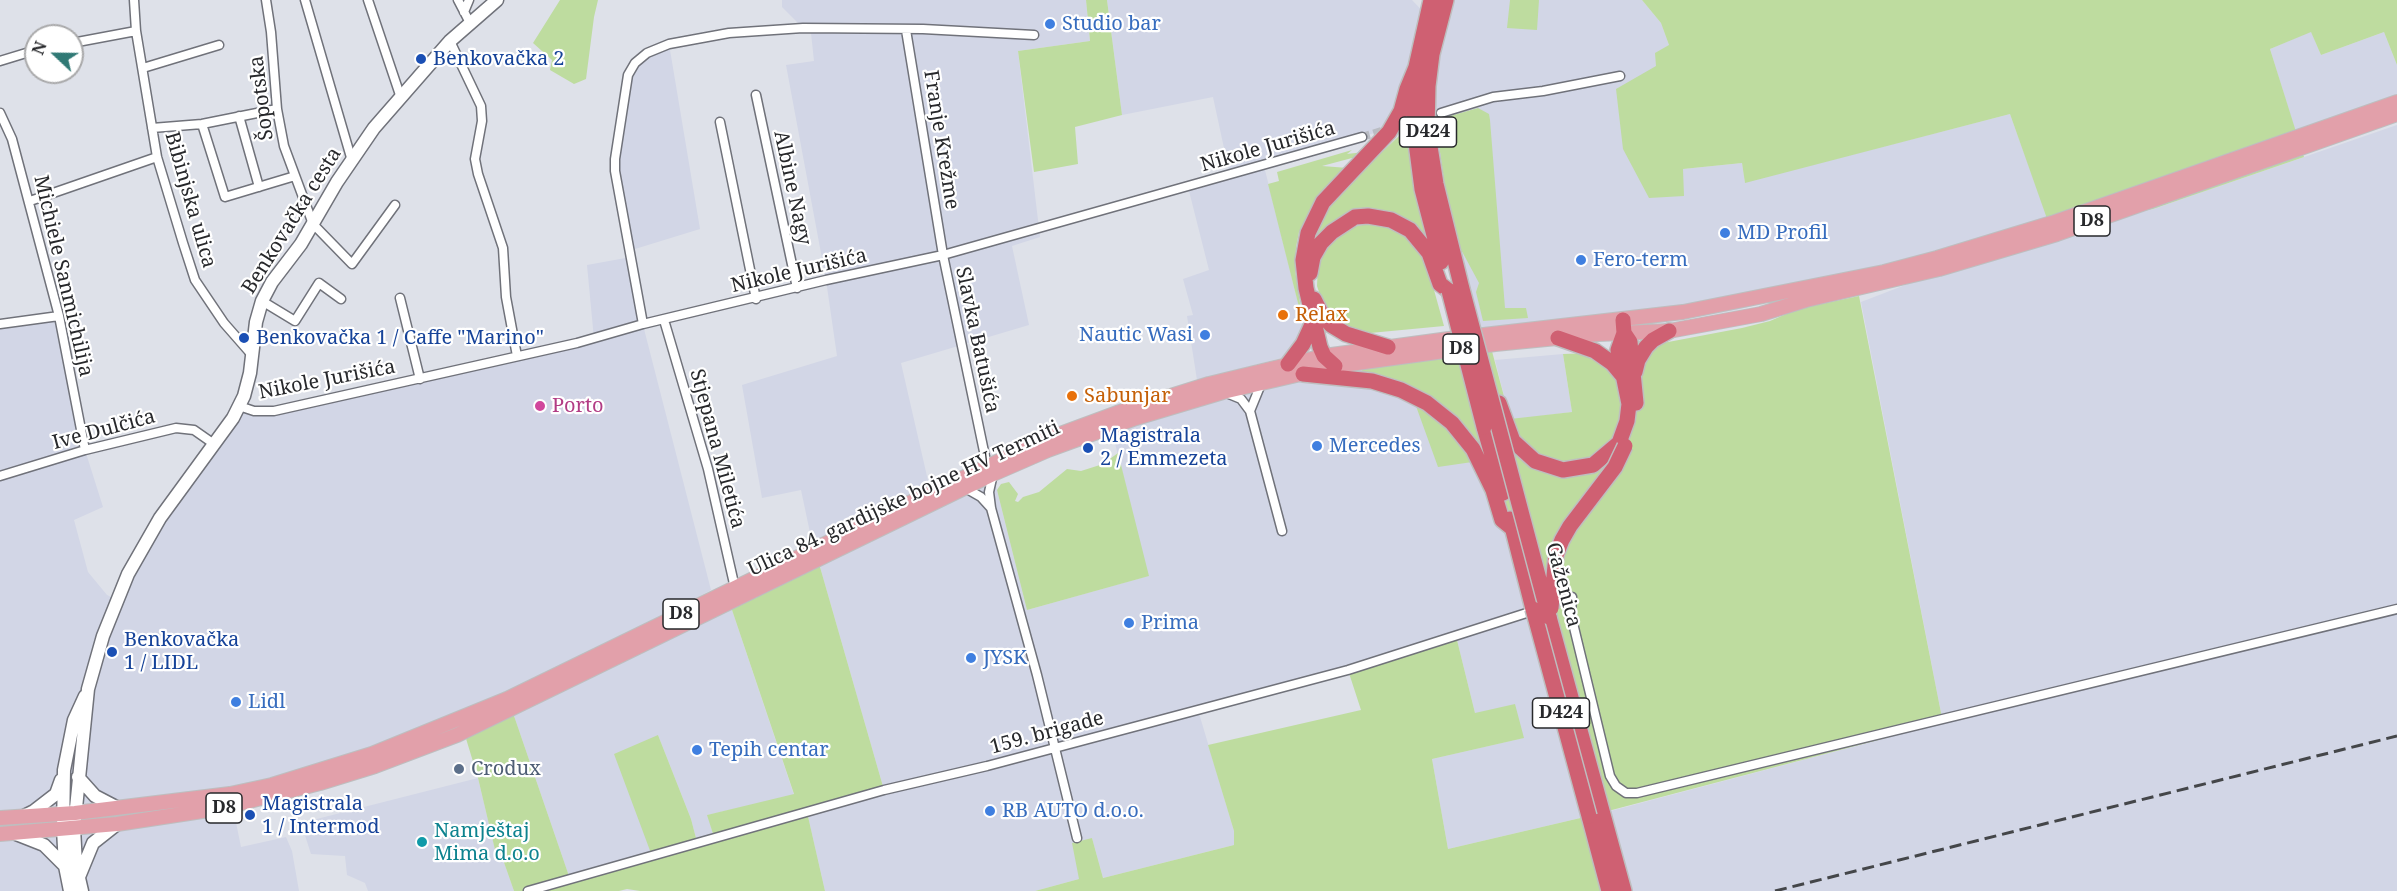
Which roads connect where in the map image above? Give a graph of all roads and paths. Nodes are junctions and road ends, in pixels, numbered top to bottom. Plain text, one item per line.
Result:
1 (134, 0) edge
2 (266, 0) edge
3 (305, 0) edge
4 (368, 0) edge
5 (458, 0) edge
6 (469, 0) edge
7 (497, 0) edge
8 (1431, 0) edge
9 (1446, 0) edge
10 (467, 17) junction
11 (906, 30) junction
12 (136, 31) junction
13 (1034, 35) dead end
14 (84, 41) edge
15 (450, 41) junction
16 (219, 45) dead end
17 (24, 53) edge
18 (0, 60) edge
19 (1416, 67) junction
20 (143, 68) junction
21 (1620, 76) dead end
22 (756, 95) dead end
23 (401, 98) junction
24 (2397, 102) edge
25 (277, 109) junction
26 (0, 113) edge
27 (1441, 113) tunnel mouth
28 (2397, 114) edge
29 (239, 116) junction
30 (720, 122) dead end
31 (202, 124) junction
32 (152, 128) junction
33 (1362, 137) tunnel mouth
34 (157, 158) junction
35 (352, 161) junction
36 (295, 176) junction
37 (259, 187) junction
38 (30, 201) junction
39 (395, 205) dead end
40 (313, 224) junction
41 (943, 255) junction
42 (797, 288) junction
43 (1456, 290) junction
44 (400, 298) dead end
45 (341, 299) dead end
46 (756, 299) junction
47 (262, 301) junction
48 (59, 316) junction
49 (664, 320) junction
50 (1314, 320) junction
51 (0, 324) edge
52 (644, 324) junction
53 (1623, 326) junction
54 (1669, 331) junction
55 (1558, 338) junction
56 (1388, 347) junction
57 (252, 356) junction
58 (517, 356) junction
59 (1329, 361) junction
60 (1288, 364) junction
61 (1303, 374) junction
62 (1485, 374) junction
63 (1629, 375) junction
64 (420, 379) junction
65 (1261, 384) junction
66 (1223, 392) junction
67 (239, 406) junction
68 (1250, 411) junction
69 (214, 444) junction
70 (1622, 444) junction
71 (85, 450) junction
72 (990, 470) junction
73 (0, 476) edge
74 (967, 489) junction
75 (991, 508) junction
76 (1513, 529) junction
77 (1282, 531) dead end
78 (735, 588) junction
79 (2397, 609) edge
80 (1549, 617) junction
81 (88, 690) junction
82 (1055, 747) junction
83 (64, 770) junction
84 (78, 777) junction
85 (118, 808) junction
86 (69, 814) junction
87 (24, 816) junction
88 (0, 818) edge
89 (117, 824) junction
90 (68, 829) junction
91 (0, 834) edge
92 (15, 834) junction
93 (1077, 838) dead end
94 (65, 866) junction
95 (79, 878) junction
96 (70, 891) edge
97 (82, 891) edge
98 (528, 891) edge
99 (1609, 891) edge
100 (1624, 891) edge

1 - 12 street, Bibinjska ulica
2 - 25 street, Šopotska
3 - 35 street
4 - 23 street
5 - 10 street
6 - 10 street
7 - 10 main road, Benkovačka cesta
8 - 19 highway, D424
9 - 43 highway, D424
10 - 15 main road, Benkovačka cesta
11 - 13 street
11 - 41 street, Franje Krežme
11 - 52 street
12 - 14 street
12 - 20 street, Bibinjska ulica
15 - 23 main road, Benkovačka cesta
15 - 58 street
16 - 20 street
17 - 18 street
19 - 43 highway, D424
19 - 50 highway
20 - 32 street, Bibinjska ulica
21 - 27 street
22 - 42 street, Albine Nagy
23 - 35 main road, Benkovačka cesta
24 - 53 main road, Ulica 84. gardijske bojne HV Termiti / D8
25 - 29 street
25 - 36 street, Šopotska
26 - 38 street, Michiele Sanmichilija
28 - 54 main road, Ulica 84. gardijske bojne HV Termiti / D8
29 - 31 street
29 - 37 street
30 - 46 street
31 - 32 street
31 - 37 street
32 - 34 street, Bibinjska ulica
33 - 41 street, Nikole Jurišića
34 - 38 street
34 - 57 street, Bibinjska ulica
35 - 40 main road, Benkovačka cesta
36 - 37 street
36 - 40 street, Šopotska
38 - 48 street, Michiele Sanmichilija
39 - 40 street
40 - 47 main road, Benkovačka cesta
41 - 42 street, Nikole Jurišića
41 - 72 street, Slavka Batušića
42 - 46 street, Nikole Jurišića
43 - 56 highway
43 - 62 highway, Gaženica / D424, bridge
43 - 76 highway, Gaženica / D424, bridge
44 - 64 street
45 - 47 street
46 - 49 street, Nikole Jurišića
47 - 57 main road, Benkovačka cesta
48 - 51 street
48 - 71 street, Michiele Sanmichilija
49 - 52 street, Nikole Jurišića
49 - 78 street, Stjepana Miletića
50 - 59 highway
50 - 60 highway
52 - 58 street, Nikole Jurišića
53 - 54 main road, Ulica 84. gardijske bojne HV Termiti / D8
53 - 55 main road, Ulica 84. gardijske bojne HV Termiti / D8
53 - 56 main road, Ulica 84. gardijske bojne HV Termiti / D8
53 - 63 highway
54 - 63 highway
55 - 59 main road, Ulica 84. gardijske bojne HV Termiti / D8
55 - 63 highway
56 - 59 main road, Ulica 84. gardijske bojne HV Termiti / D8
57 - 67 main road, Benkovačka cesta
58 - 64 street, Nikole Jurišića
59 - 60 main road, Ulica 84. gardijske bojne HV Termiti / D8
59 - 61 main road, Ulica 84. gardijske bojne HV Termiti / D8
60 - 72 main road, Ulica 84. gardijske bojne HV Termiti / D8
61 - 65 main road, Ulica 84. gardijske bojne HV Termiti / D8
61 - 76 highway
62 - 70 highway
62 - 80 highway, Gaženica / D424, bridge
63 - 70 highway
64 - 67 street, Nikole Jurišića
65 - 66 main road, Ulica 84. gardijske bojne HV Termiti / D8
65 - 68 street
66 - 68 street
66 - 72 main road, Ulica 84. gardijske bojne HV Termiti / D8
67 - 69 main road, Benkovačka cesta
68 - 77 street
69 - 71 street, Ive Dulčića
69 - 81 main road, Benkovačka cesta
70 - 80 highway, bridge
71 - 73 street, Ive Dulčića
72 - 74 main road, Ulica 84. gardijske bojne HV Termiti / D8
72 - 75 street, Slavka Batušića
72 - 78 main road, Ulica 84. gardijske bojne HV Termiti / D8
74 - 75 street
74 - 89 main road, Ulica 84. gardijske bojne HV Termiti / D8
75 - 82 street, Slavka Batušića
76 - 99 highway, Gaženica / D424, bridge
78 - 85 main road, Ulica 84. gardijske bojne HV Termiti / D8
79 - 82 street, 159. brigade
80 - 100 highway, Gaženica / D424
81 - 83 main road, Benkovačka cesta
81 - 84 main road, Benkovačka cesta
82 - 93 street, Slavka Batušića
82 - 98 street, 159. brigade
83 - 86 main road, Benkovačka cesta
83 - 87 main road
84 - 85 main road
84 - 86 main road, Benkovačka cesta
85 - 86 main road, Ulica 84. gardijske bojne HV Termiti / D8
86 - 87 main road, D8
86 - 90 main road
87 - 88 main road, D8
89 - 90 main road, Ulica 84. gardijske bojne HV Termiti / D8
89 - 95 main road
90 - 92 main road, D8
90 - 94 main road
90 - 95 main road
91 - 92 main road, D8
92 - 94 main road
94 - 96 main road
95 - 97 main road

